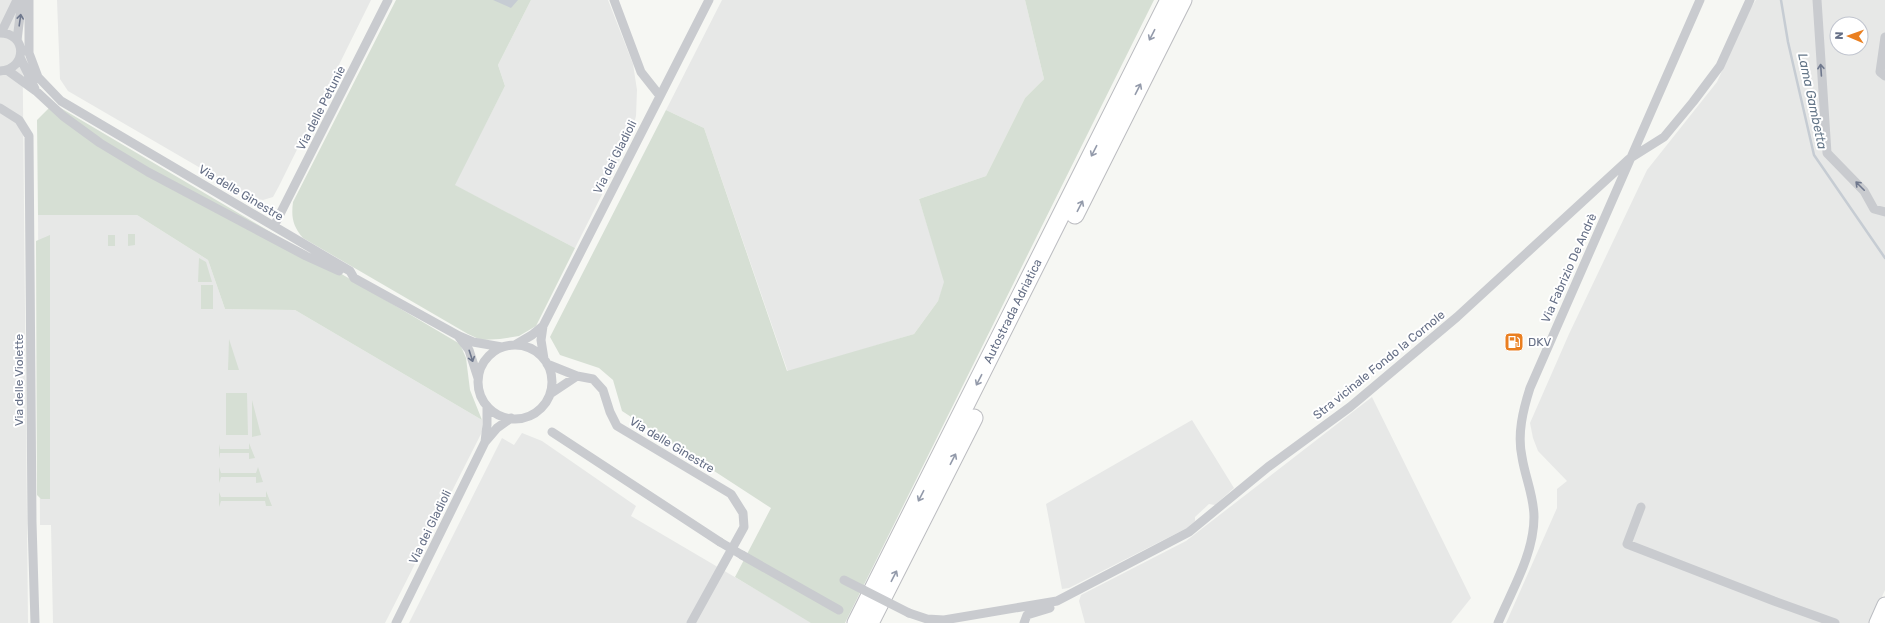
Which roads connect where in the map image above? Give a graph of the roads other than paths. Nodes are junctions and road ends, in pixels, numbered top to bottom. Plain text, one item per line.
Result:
1 (17, 0) edge
2 (22, 0) edge
3 (29, 0) edge
4 (388, 0) edge
5 (614, 0) edge
6 (709, 0) edge
7 (1169, 0) edge
8 (1183, 0) edge
9 (1700, 0) edge
10 (1750, 0) edge
11 (1817, 0) edge
12 (0, 33) edge
13 (1885, 37) edge
14 (17, 40) junction
15 (25, 55) junction
16 (2, 71) edge
17 (1885, 76) edge
18 (36, 91) junction
19 (660, 96) junction
20 (0, 108) edge
21 (1629, 159) junction
22 (1885, 212) edge
23 (274, 226) junction
24 (354, 278) junction
25 (543, 326) junction
26 (459, 336) junction
27 (515, 345) junction
28 (502, 347) junction
29 (546, 362) junction
30 (577, 376) junction
31 (478, 378) junction
32 (550, 394) junction
33 (487, 406) junction
34 (511, 418) junction
35 (552, 432) dead end
36 (485, 442) junction
37 (1641, 507) dead end
38 (844, 580) dead end
39 (1057, 601) junction
40 (1885, 605) edge
41 (839, 610) dead end
42 (35, 623) edge
43 (396, 623) edge
44 (691, 623) edge
45 (856, 623) edge
46 (870, 623) edge
47 (1024, 623) edge
48 (1498, 623) edge
49 (1835, 623) edge
50 (1877, 623) edge

1 - 12 street
14 -> 2 street
3 - 15 street
4 - 23 street, Via delle Petunie
5 - 19 street
6 - 19 street, Via dei Gladioli
7 -> 45 highway, Autostrada Adriatica
46 -> 8 highway, Autostrada Adriatica
9 - 21 street, Via Fabrizio De Andrè
10 - 21 street, Stra vicinale Fondo la Cornole
22 -> 11 street
12 - 14 street
13 - 17 street
14 - 15 street
15 - 16 street
15 - 18 street
15 - 23 street, Via delle Ginestre
16 - 18 street
18 - 24 street
19 - 25 street, Via dei Gladioli
20 - 42 street, Via delle Violette
21 - 39 street, Stra vicinale Fondo la Cornole
21 - 48 street, Via Fabrizio De Andrè
23 - 24 street, Via delle Ginestre
24 - 26 street, Via delle Ginestre
25 - 27 street, Via dei Gladioli
25 - 29 street, Via dei Gladioli
26 - 28 street, Via delle Ginestre
26 -> 31 street, Via delle Ginestre
27 - 28 street, Via dei Gladioli
27 - 29 street, Via dei Gladioli
28 - 31 street, Via dei Gladioli
29 - 30 street, Via delle Ginestre
29 - 32 street, Via dei Gladioli
30 - 32 street
30 - 44 street, Via delle Ginestre
31 - 33 street, Via dei Gladioli
32 - 34 street, Via dei Gladioli
33 - 34 street
33 - 36 street, Via dei Gladioli
34 - 36 street, Via dei Gladioli
35 - 41 street, bridge
36 - 43 street, Via dei Gladioli
37 - 49 street
38 - 39 street, Stra vicinale Fondo la Cornole, bridge
39 - 47 street
40 - 50 main road

